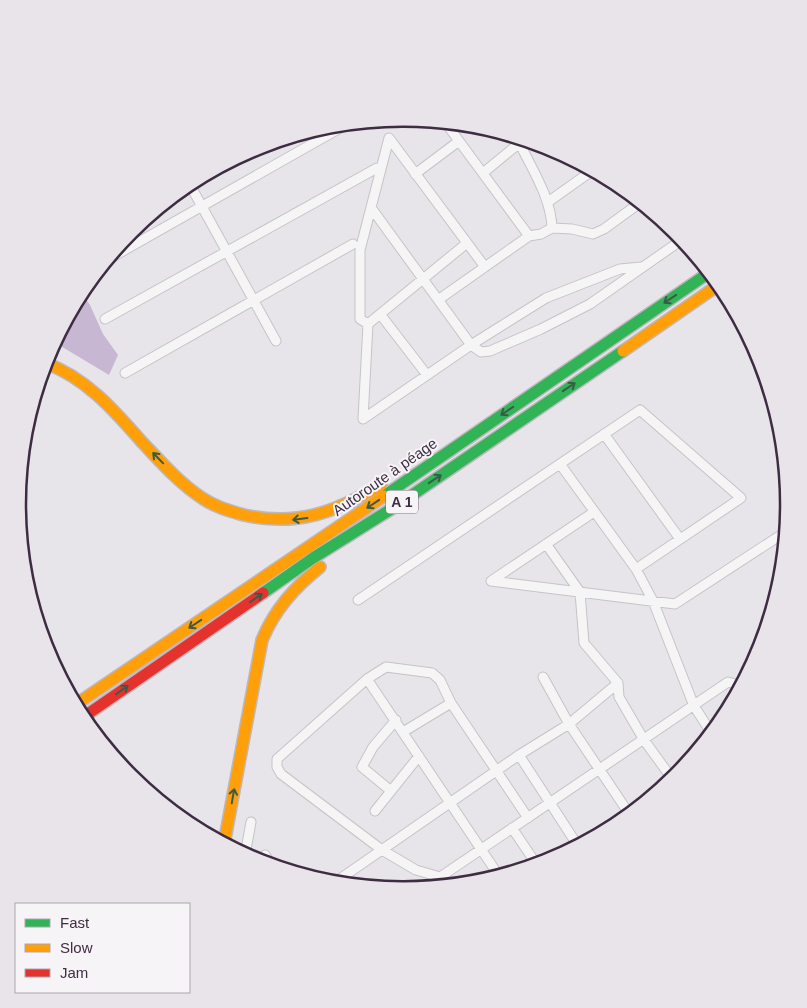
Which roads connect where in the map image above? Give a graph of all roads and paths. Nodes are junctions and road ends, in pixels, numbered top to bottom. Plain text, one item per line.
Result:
1 (451, 130) edge
2 (329, 134) edge
3 (459, 141) junction
4 (517, 145) edge
5 (521, 146) edge
6 (377, 168) dead end
7 (483, 173) junction
8 (415, 174) junction
9 (587, 174) edge
10 (193, 191) edge
11 (548, 202) junction
12 (201, 206) junction
13 (634, 206) edge
14 (372, 209) junction
15 (552, 228) junction
16 (529, 236) junction
17 (467, 243) junction
18 (353, 244) dead end
19 (676, 244) edge
20 (125, 250) edge
21 (226, 252) junction
22 (644, 266) junction
23 (485, 267) junction
24 (704, 276) edge
25 (423, 279) junction
26 (713, 289) edge
27 (253, 300) junction
28 (438, 300) junction
29 (380, 314) junction
30 (105, 319) dead end
31 (368, 324) junction
32 (276, 341) dead end
33 (471, 344) junction
34 (53, 366) edge
35 (125, 373) dead end
36 (427, 375) junction
37 (604, 434) junction
38 (468, 437) junction
39 (560, 464) junction
40 (396, 506) junction
41 (594, 512) junction
42 (779, 536) edge
43 (680, 539) junction
44 (546, 544) junction
45 (636, 569) junction
46 (580, 592) junction
47 (358, 600) dead end
48 (653, 601) junction
49 (543, 678) dead end
50 (367, 679) junction
51 (618, 683) junction
52 (735, 684) edge
53 (82, 701) edge
54 (451, 703) junction
55 (694, 706) junction
56 (89, 713) edge
57 (396, 720) junction
58 (569, 724) junction
59 (708, 727) edge
60 (403, 732) junction
61 (644, 740) junction
62 (519, 755) junction
63 (419, 756) junction
64 (600, 770) junction
65 (496, 771) junction
66 (668, 773) edge
67 (391, 791) junction
68 (450, 803) junction
69 (551, 803) junction
70 (626, 808) edge
71 (375, 811) dead end
72 (528, 818) junction
73 (251, 822) dead end
74 (512, 828) junction
75 (225, 836) edge
76 (574, 840) edge
77 (246, 847) edge
78 (482, 849) junction
79 (382, 850) junction
80 (533, 858) edge
81 (495, 870) edge
82 (344, 876) edge
83 (440, 877) junction
84 (437, 879) edge

1 - 3 street
2 - 12 street
3 - 7 street
3 - 8 street
4 - 7 street
5 - 11 street
6 - 21 street
7 - 16 street
8 - 14 street
8 - 17 street
9 - 11 street
10 - 12 street
11 - 15 street
12 - 20 street
12 - 21 street
13 - 15 street
14 - 25 street
14 - 31 street
15 - 16 street
16 - 23 street
17 - 23 street
17 - 25 street
18 - 27 street
19 - 22 street
21 - 27 street
21 - 30 street
22 - 33 street
22 - 33 street
23 - 28 street
24 -> 38 highway, Autoroute à péage / A 1
25 - 28 street
25 - 29 street
40 -> 26 highway, A 1
27 - 32 street
27 - 35 street
28 - 33 street
29 - 31 street
29 - 36 street
31 - 36 street
33 - 36 street
38 -> 34 highway
37 - 39 street
37 - 43 street
37 - 43 street
38 -> 53 highway, Autoroute à péage / A 1
39 - 41 street
39 - 47 street
56 -> 40 highway, A 1
75 -> 40 highway
41 - 44 street
41 - 45 street
42 - 48 street
43 - 45 street
44 - 46 street
44 - 46 street
45 - 48 street
46 - 48 street
46 - 51 street
48 - 55 street
49 - 58 street
50 - 54 street
50 - 57 street
50 - 79 street
51 - 58 street
51 - 61 street
52 - 55 street
54 - 60 street
54 - 65 street
55 - 59 street
55 - 61 street
57 - 60 street
57 - 67 street
58 - 62 street
58 - 64 street
60 - 63 street
61 - 64 street
61 - 66 street
62 - 65 street
62 - 69 street
63 - 67 street
63 - 68 street
64 - 69 street
64 - 70 street
65 - 68 street
65 - 72 street
67 - 71 street
68 - 78 street
68 - 79 street
69 - 72 street
69 - 76 street
72 - 74 street
73 - 77 street
74 - 78 street
74 - 80 street
78 - 81 street
78 - 83 street
79 - 82 street
79 - 83 street
83 - 84 street

